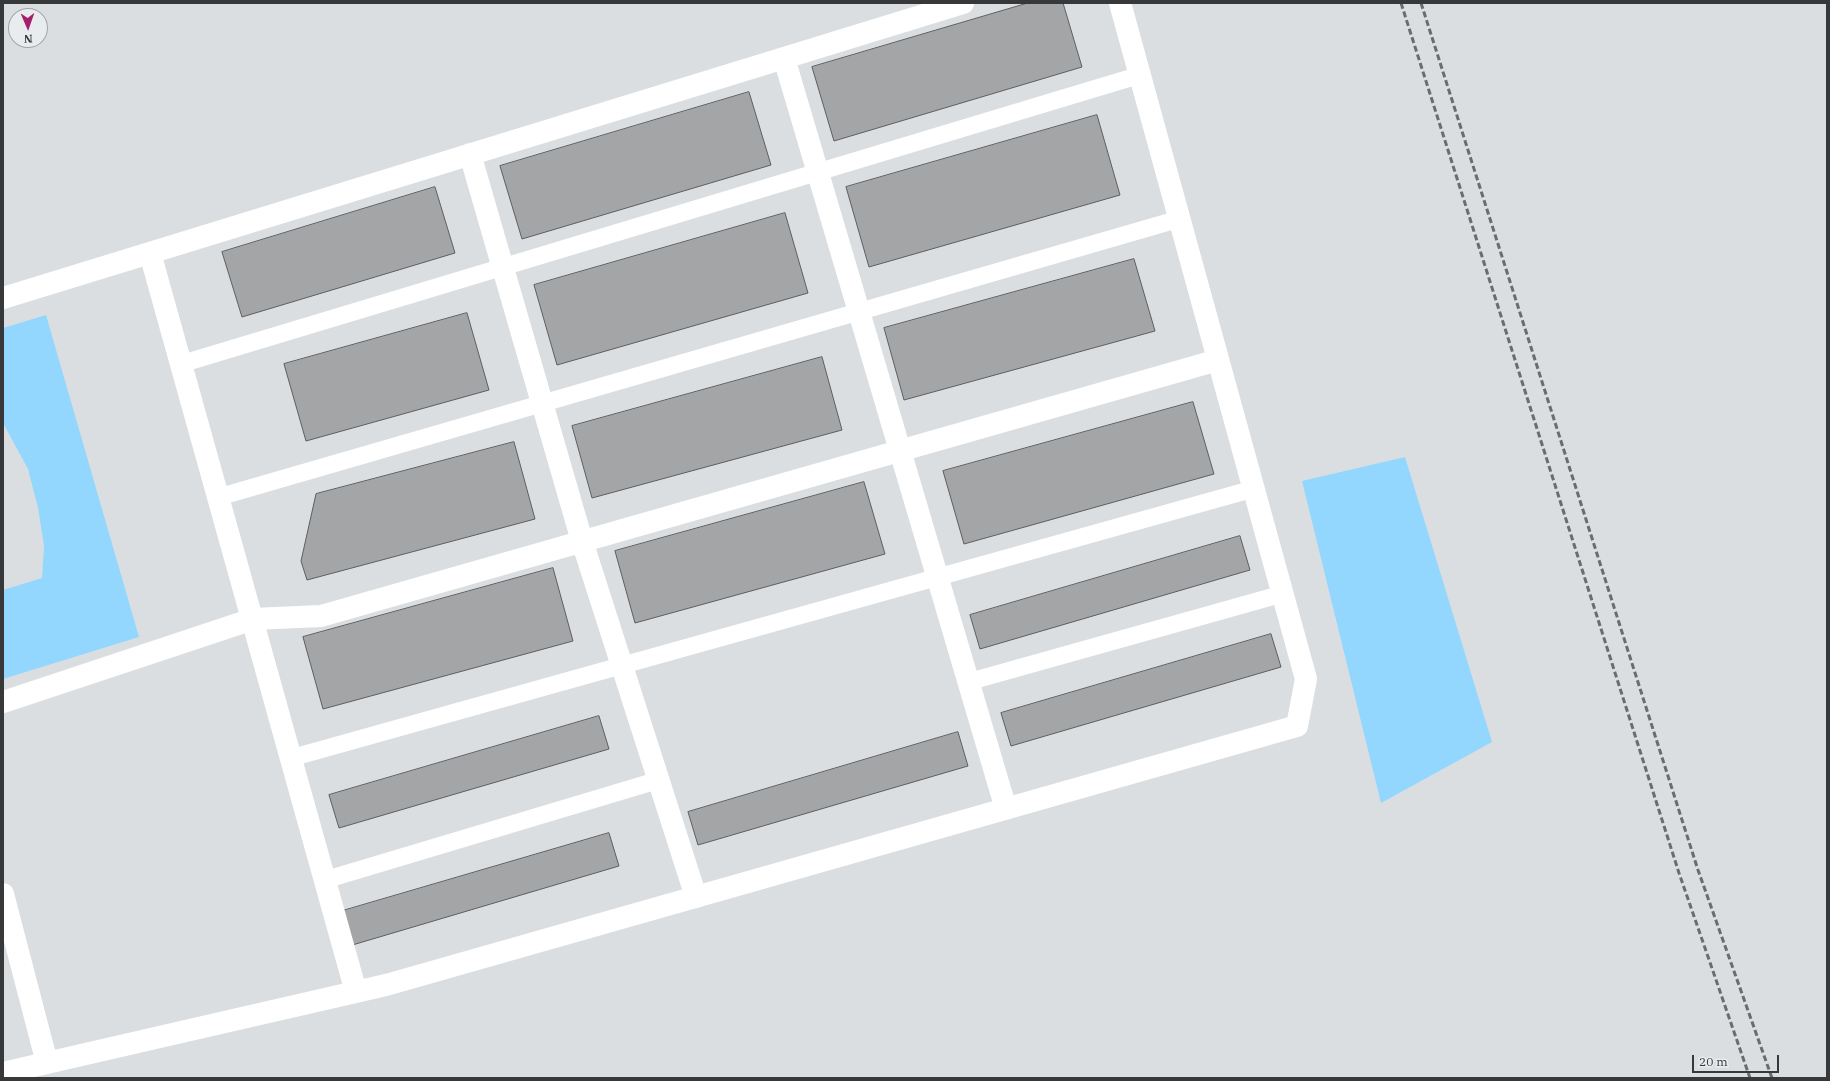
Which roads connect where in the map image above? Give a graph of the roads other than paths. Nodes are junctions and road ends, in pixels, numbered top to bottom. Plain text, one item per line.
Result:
1 (963, 3) edge
2 (1120, 3) edge
3 (784, 58) junction
4 (1140, 75) junction
5 (470, 154) junction
6 (818, 172) junction
7 (1179, 219) junction
8 (150, 253) junction
9 (502, 267) junction
10 (3, 298) edge
11 (859, 311) junction
12 (1218, 360) junction
13 (181, 364) junction
14 (542, 403) junction
15 (900, 451) junction
16 (1253, 489) junction
17 (218, 497) junction
18 (582, 541) junction
19 (938, 577) junction
20 (1282, 594) junction
21 (253, 620) junction
22 (622, 666) junction
23 (968, 682) junction
24 (3, 702) edge
25 (291, 758) junction
26 (659, 780) junction
27 (1006, 809) junction
28 (325, 880) junction
29 (3, 894) edge
30 (696, 896) junction
31 (356, 992) junction
32 (47, 1062) junction
33 (3, 1073) edge

1 - 3 street
2 - 4 street
3 - 5 street
3 - 6 street
4 - 6 lane
4 - 7 street
5 - 8 street
5 - 9 street
6 - 9 lane
6 - 11 street
7 - 11 lane
7 - 12 street
8 - 10 street
8 - 13 street
9 - 13 lane
9 - 14 street
11 - 14 lane
11 - 15 street
12 - 15 street
12 - 16 street
13 - 17 street
14 - 17 lane
14 - 18 street
15 - 18 street
15 - 19 street
16 - 19 lane
16 - 20 street
17 - 21 street
18 - 21 street
18 - 22 street
19 - 22 lane
19 - 23 street
20 - 23 lane
20 - 27 street
21 - 24 street
21 - 25 street
22 - 25 lane
22 - 26 street
23 - 27 street
25 - 28 street
26 - 28 lane
26 - 30 street
27 - 30 street
28 - 31 street
29 - 32 street
30 - 31 street
31 - 32 street
32 - 33 street

